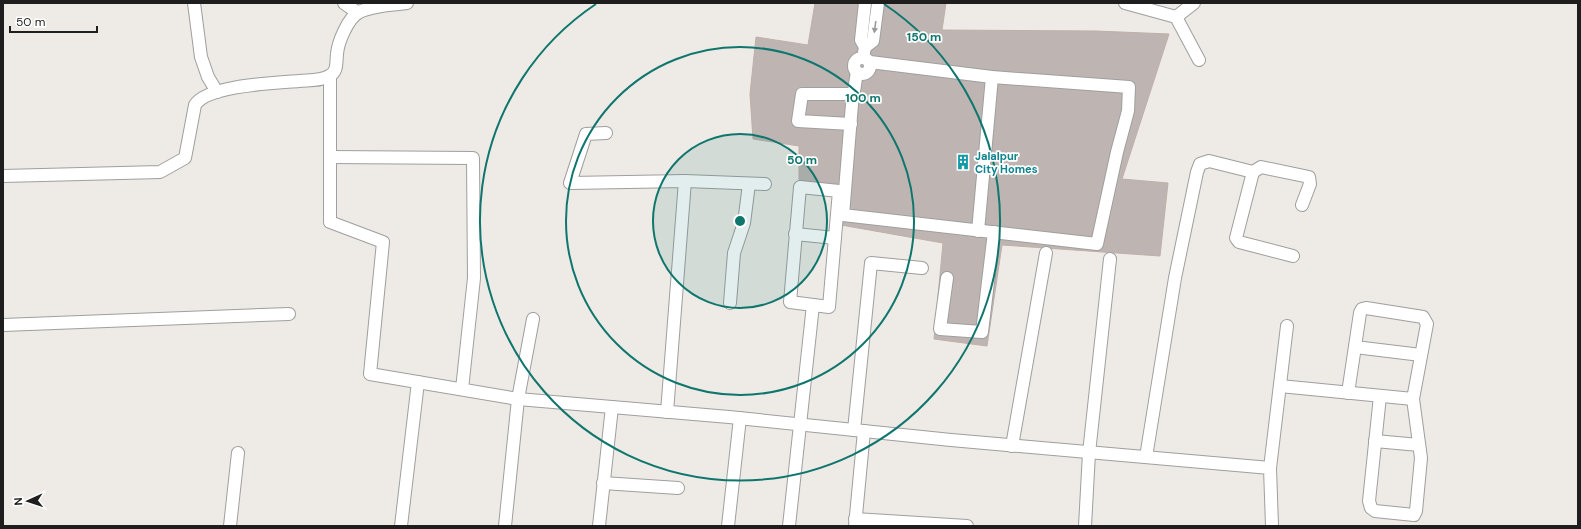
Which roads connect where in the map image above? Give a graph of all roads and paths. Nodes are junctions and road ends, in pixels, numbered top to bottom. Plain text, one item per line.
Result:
1 (194, 3) edge
2 (344, 3) edge
3 (407, 3) edge
4 (865, 3) edge
5 (878, 3) edge
6 (1125, 3) edge
7 (1194, 3) edge
8 (358, 13) junction
9 (1176, 17) junction
10 (866, 56) junction
11 (1199, 60) dead end
12 (330, 76) junction
13 (992, 77) junction
14 (218, 92) junction
15 (854, 94) junction
16 (850, 124) junction
17 (606, 132) dead end
18 (330, 157) junction
19 (1253, 172) junction
20 (3, 176) edge
21 (685, 181) junction
22 (749, 184) junction
23 (764, 184) dead end
24 (1302, 205) dead end
25 (978, 231) junction
26 (994, 232) junction
27 (796, 234) junction
28 (835, 238) junction
29 (1046, 253) dead end
30 (1293, 256) dead end
31 (1110, 259) dead end
32 (922, 268) dead end
33 (947, 278) dead end
34 (730, 302) dead end
35 (813, 305) junction
36 (289, 314) dead end
37 (533, 319) dead end
38 (3, 326) edge
39 (1287, 326) dead end
40 (1355, 347) junction
41 (1421, 355) junction
42 (418, 382) junction
43 (1280, 386) junction
44 (462, 389) junction
45 (1348, 393) junction
46 (1380, 396) junction
47 (518, 398) junction
48 (1413, 399) junction
49 (612, 407) junction
50 (666, 412) junction
51 (740, 418) junction
52 (800, 425) junction
53 (859, 431) junction
54 (1375, 441) junction
55 (1419, 445) junction
56 (1012, 446) junction
57 (1089, 452) junction
58 (238, 453) dead end
59 (1146, 457) junction
60 (1270, 468) junction
61 (603, 483) junction
62 (678, 488) dead end
63 (855, 523) edge
64 (230, 526) edge
65 (401, 526) edge
66 (505, 526) edge
67 (599, 526) edge
68 (728, 526) edge
69 (789, 526) edge
70 (966, 526) edge
71 (1086, 526) edge
72 (1272, 526) edge

1 - 14 street
2 - 8 street
3 - 8 street
4 - 10 street
5 -> 10 street
6 - 9 street
7 - 9 street
8 - 12 street
9 - 11 street
10 - 13 street
10 - 15 street
12 - 14 street
12 - 18 street
13 - 25 street
13 - 26 street
14 - 20 street
15 - 16 street
15 - 16 street
16 - 25 street
17 - 21 street
18 - 42 street
18 - 44 street
19 - 24 street
19 - 30 street
19 - 59 street
21 - 22 street
21 - 50 street
22 - 23 street
22 - 34 street
25 - 26 street
26 - 33 street
27 - 28 street
27 - 28 street
27 - 35 street
28 - 35 street
29 - 56 street
31 - 57 street
32 - 53 street
35 - 52 street
36 - 38 street
37 - 47 street
39 - 43 street
40 - 41 street
40 - 41 street
40 - 45 street
41 - 48 street
42 - 44 street
42 - 65 street
43 - 45 street
43 - 60 street
44 - 47 street
45 - 46 street
46 - 48 street
46 - 54 street
47 - 49 street
47 - 66 street
48 - 55 street
49 - 50 street
49 - 61 street
50 - 51 street
51 - 52 street
51 - 68 street
52 - 53 street
52 - 69 street
53 - 56 street
53 - 63 street
54 - 55 street
54 - 55 street
56 - 57 street
57 - 59 street
57 - 71 street
58 - 64 street
59 - 60 street
60 - 72 street
61 - 62 street
61 - 67 street
63 - 70 street

